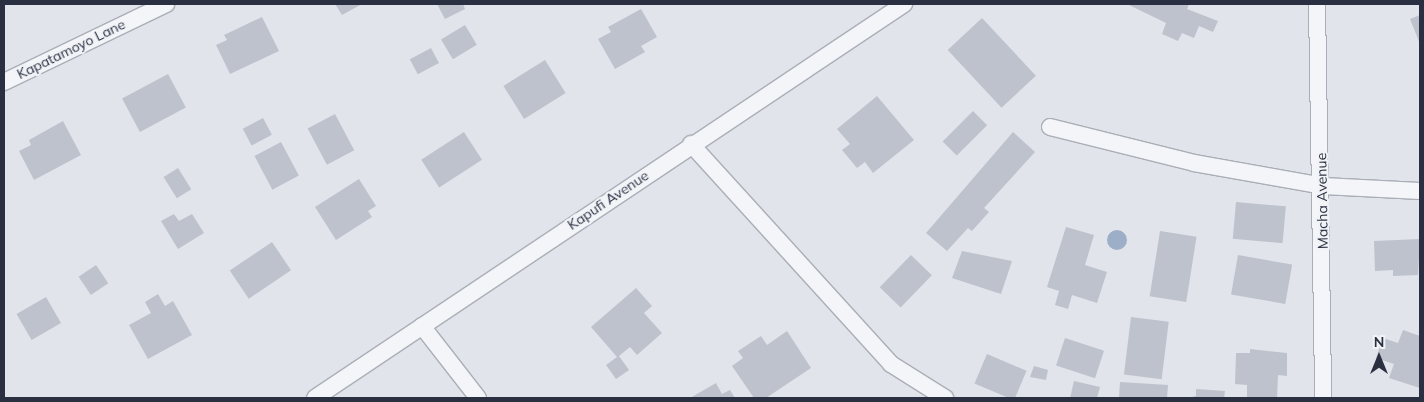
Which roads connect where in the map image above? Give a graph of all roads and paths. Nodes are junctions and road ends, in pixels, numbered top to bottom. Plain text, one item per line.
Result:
1 (166, 4) edge
2 (904, 4) edge
3 (1318, 4) edge
4 (4, 82) edge
5 (1050, 127) dead end
6 (691, 144) junction
7 (1323, 186) junction
8 (1420, 191) edge
9 (422, 326) junction
10 (315, 398) edge
11 (478, 398) edge
12 (945, 398) edge
13 (1323, 398) edge

1 - 4 street, Kapatamoyo Lane
2 - 6 street, Kapufi Avenue
3 - 7 street, Macha Avenue
5 - 7 street
6 - 9 street, Kapufi Avenue
6 - 12 street
7 - 8 street
7 - 13 street, Macha Avenue
9 - 10 street, Kapufi Avenue
9 - 11 street

